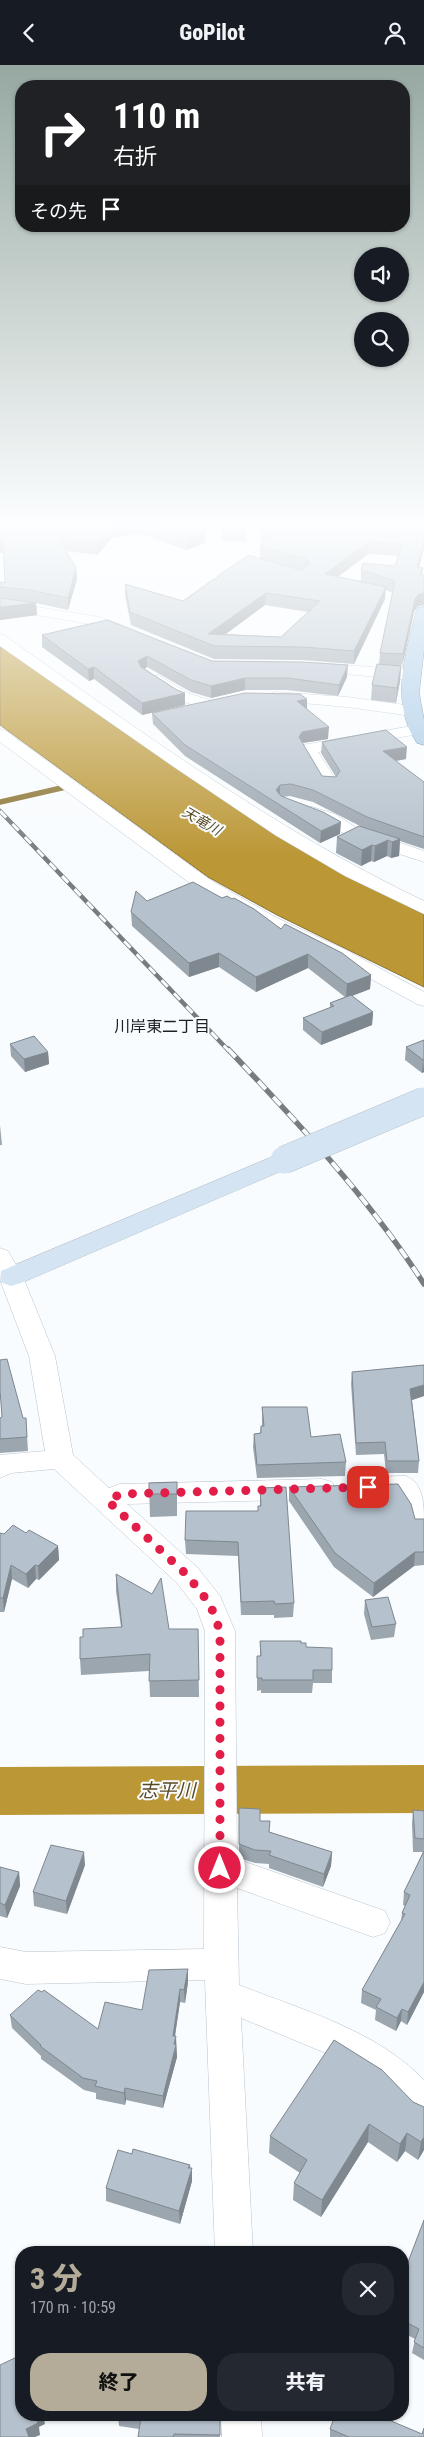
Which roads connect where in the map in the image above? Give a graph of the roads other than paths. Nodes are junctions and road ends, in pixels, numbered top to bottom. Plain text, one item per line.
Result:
1 (139, 636) edge
2 (420, 636) edge
3 (143, 637) edge
4 (0, 639) edge
5 (30, 648) dead end
6 (302, 667) edge
7 (148, 674) edge
8 (412, 675) junction
9 (262, 697) edge
10 (228, 701) edge
11 (210, 705) junction
12 (183, 711) edge
13 (412, 711) junction
14 (148, 720) dead end
15 (0, 734) edge
16 (421, 734) edge
17 (329, 783) edge
18 (295, 805) edge
19 (338, 843) junction
20 (424, 857) edge
21 (424, 908) edge
22 (424, 1000) edge
23 (424, 1101) edge
24 (6, 1266) edge
25 (60, 1459) junction
26 (0, 1468) edge
27 (108, 1501) junction
28 (424, 1514) edge
29 (220, 1868) junction
30 (373, 1922) dead end
31 (0, 1963) edge
32 (222, 1979) junction
33 (424, 2106) edge
34 (234, 2246) edge
35 (241, 2421) edge
36 (242, 2437) edge

1 - 3 street
2 - 8 main road
4 - 19 street
5 - 14 street
6 - 8 street
7 - 11 street
8 - 13 main road
9 - 13 street
10 - 11 street
11 - 12 street
13 - 16 main road
15 - 22 street
16 - 17 street
18 - 19 street
19 - 20 street
19 - 21 street
23 - 24 street, bridge
24 - 25 street
25 - 26 street
25 - 27 street
27 - 28 street
27 - 29 street
29 - 30 street
29 - 32 street
31 - 32 street
32 - 33 street
32 - 34 street
35 - 36 street

